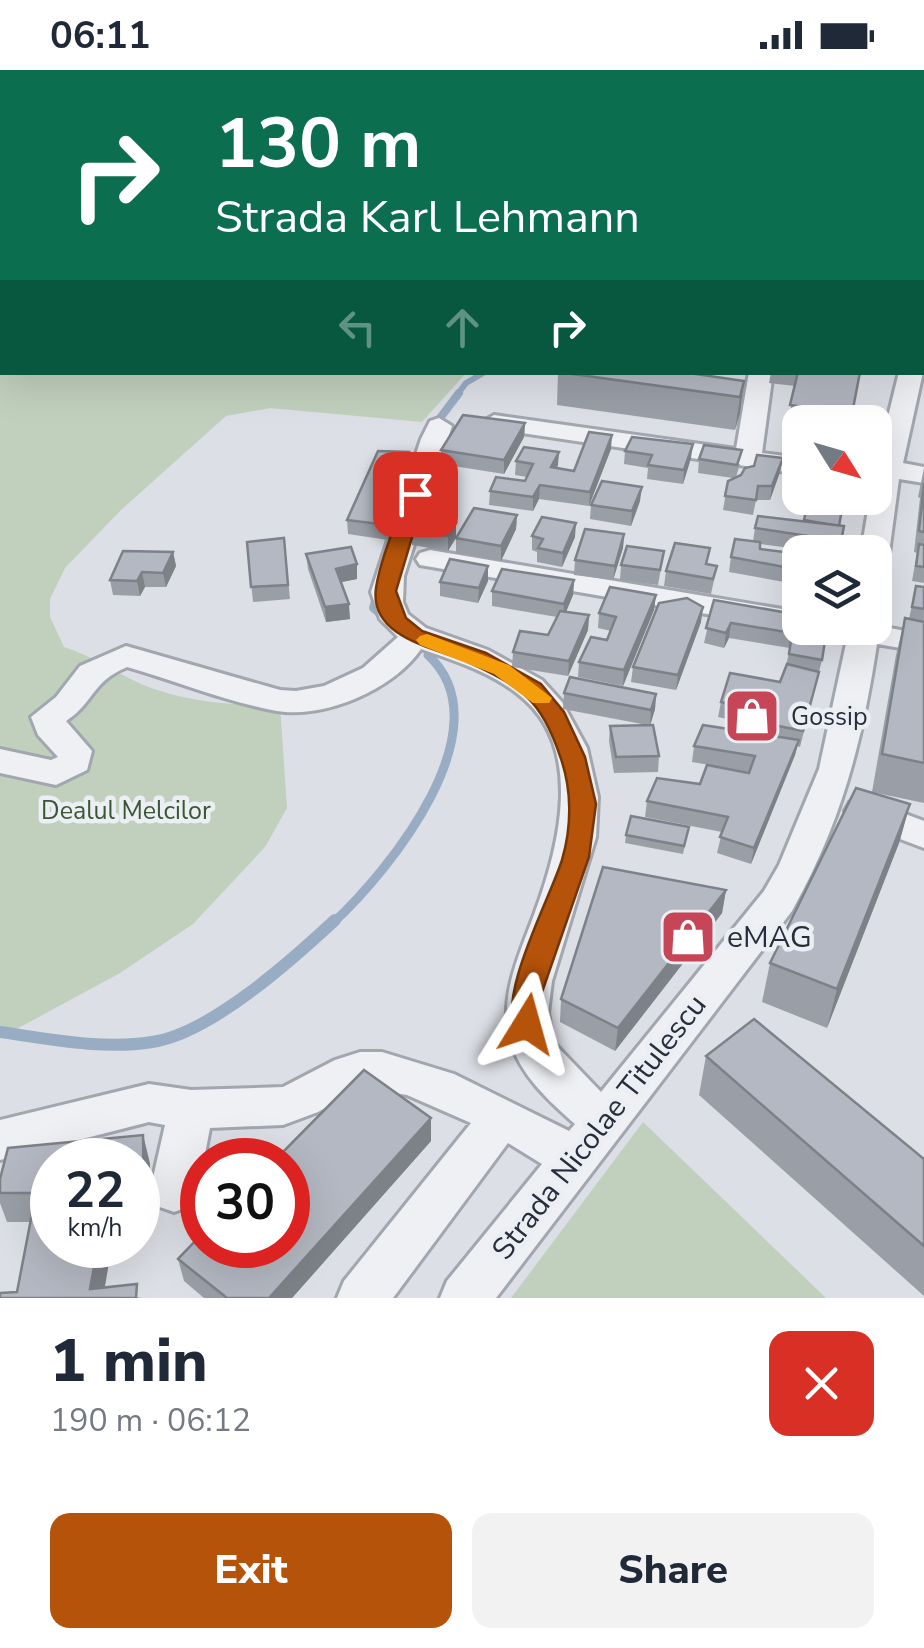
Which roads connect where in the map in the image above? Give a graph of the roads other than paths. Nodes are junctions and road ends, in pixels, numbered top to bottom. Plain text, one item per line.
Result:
1 (761, 375) edge
2 (910, 375) edge
3 (494, 422) edge
4 (439, 426) dead end
5 (892, 444) edge
6 (748, 458) junction
7 (782, 463) edge
8 (892, 475) edge
9 (924, 475) edge
10 (430, 559) dead end
11 (782, 619) edge
12 (414, 636) junction
13 (892, 637) edge
14 (924, 643) edge
15 (852, 645) edge
16 (0, 761) edge
17 (828, 802) junction
18 (924, 835) edge
19 (190, 1109) junction
20 (496, 1115) junction
21 (602, 1120) junction
22 (0, 1140) edge
23 (572, 1158) junction
24 (174, 1191) dead end
25 (362, 1298) edge
26 (465, 1298) edge

1 - 6 street
2 - 5 street
3 - 6 street
4 - 12 street
6 - 7 street
8 - 9 street
10 - 11 street
12 - 16 street
12 - 21 street
13 - 14 street
15 - 17 street, Strada Nicolae Titulescu
17 - 18 street
17 - 21 street, Strada Nicolae Titulescu
19 - 20 street
19 - 22 street
19 - 24 street
20 - 23 street
20 - 25 street
21 - 23 street, Strada Nicolae Titulescu
23 - 26 street, Strada Nicolae Titulescu

